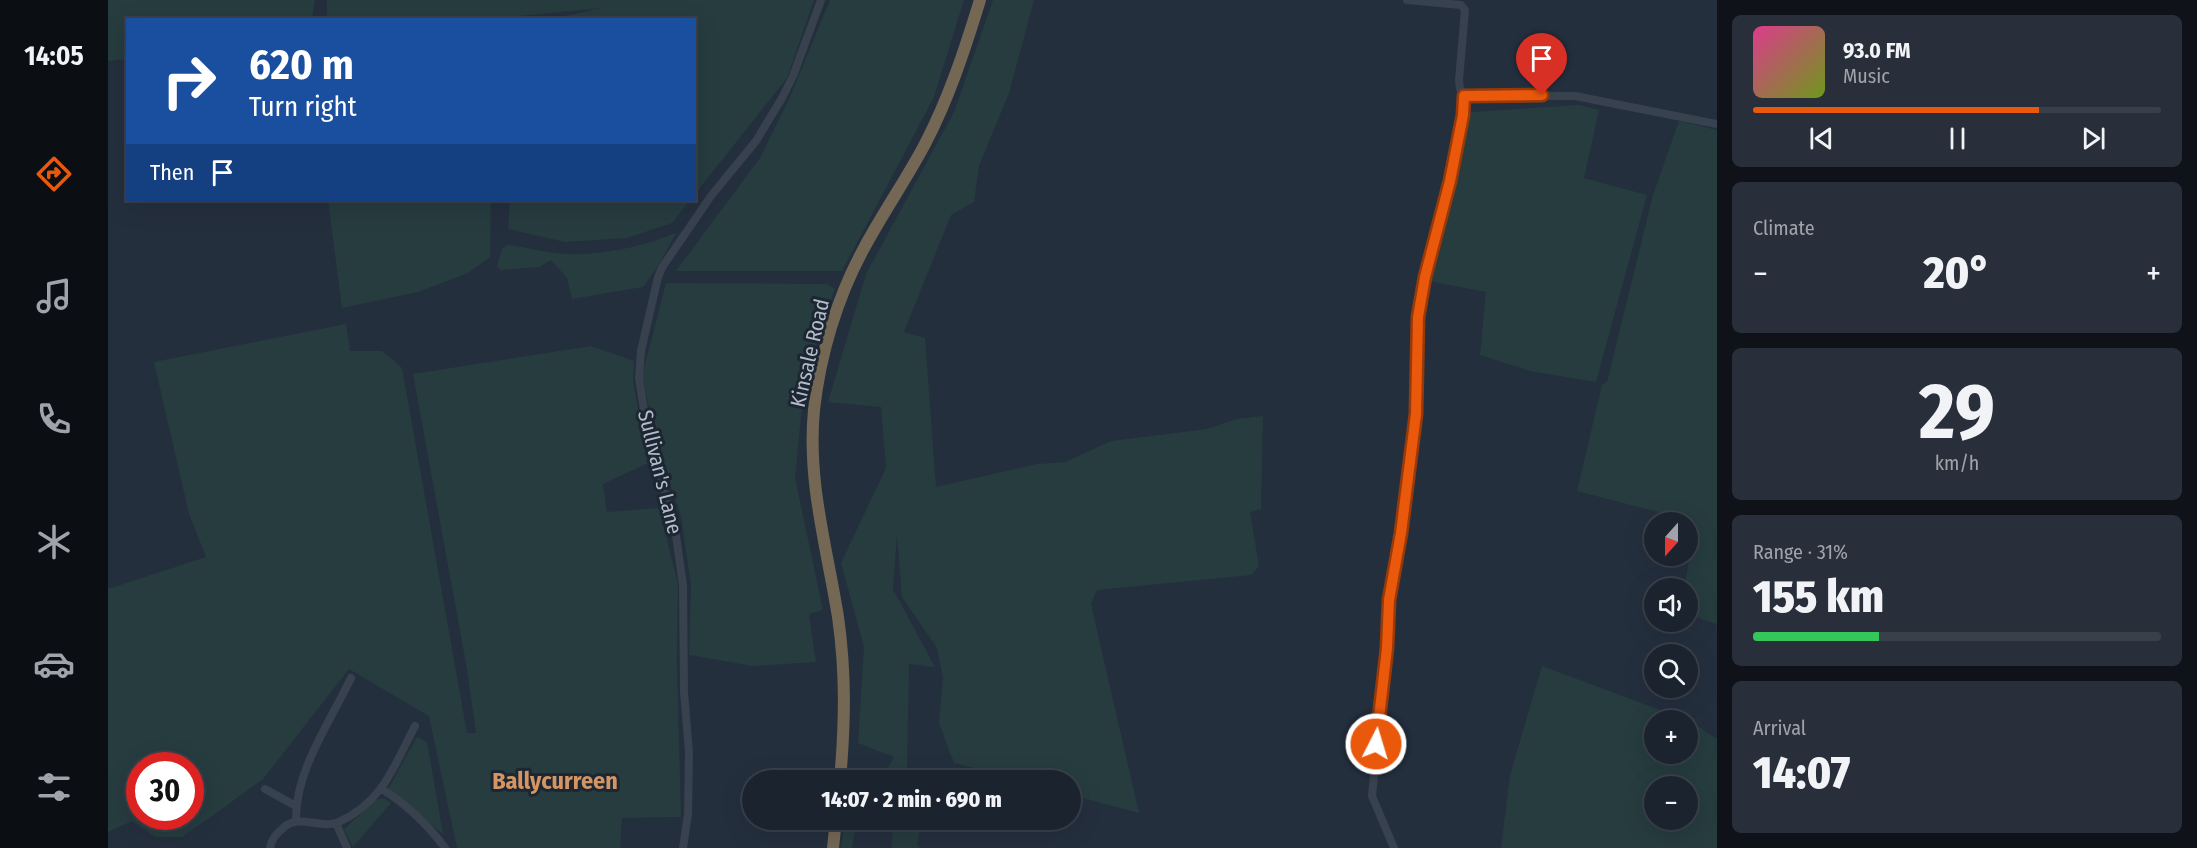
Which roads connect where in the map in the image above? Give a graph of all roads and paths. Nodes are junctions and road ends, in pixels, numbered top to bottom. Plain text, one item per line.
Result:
1 (821, 0) edge
2 (980, 0) edge
3 (1407, 0) edge
4 (1464, 96) junction
5 (1717, 124) edge
6 (351, 678) dead end
7 (415, 726) dead end
8 (841, 770) edge
9 (265, 789) dead end
10 (382, 789) junction
11 (296, 806) junction
12 (296, 820) junction
13 (336, 823) junction
14 (835, 830) edge
15 (270, 848) edge
16 (347, 848) edge
17 (445, 848) edge
18 (683, 848) edge
19 (833, 848) edge
20 (1394, 848) edge

1 - 18 street, Sullivan's Lane
2 - 8 highway, Kinsale Road
3 - 4 street
4 - 5 street
4 - 20 street
6 - 11 street
7 - 10 street
9 - 11 street
10 - 13 street
10 - 17 street
11 - 12 street
12 - 13 street
12 - 15 street
13 - 16 street
14 - 19 highway

